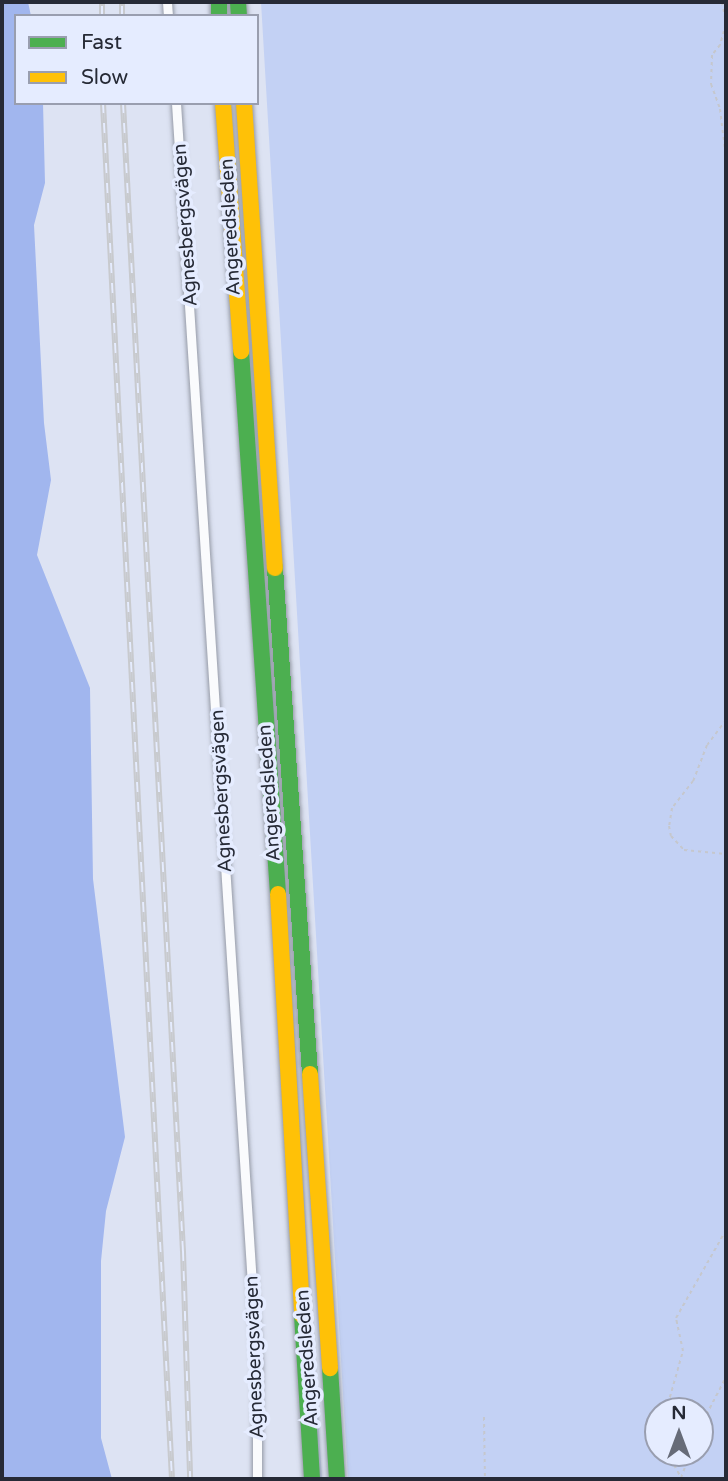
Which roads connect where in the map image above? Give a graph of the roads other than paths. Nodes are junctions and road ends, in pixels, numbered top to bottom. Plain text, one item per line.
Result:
1 (176, 105) edge
2 (223, 105) edge
3 (244, 105) edge
4 (257, 1479) edge
5 (312, 1479) edge
6 (337, 1479) edge

1 - 4 street, Agnesbergsvägen
2 - 5 highway, Angeredsleden
3 - 6 highway, Angeredsleden

